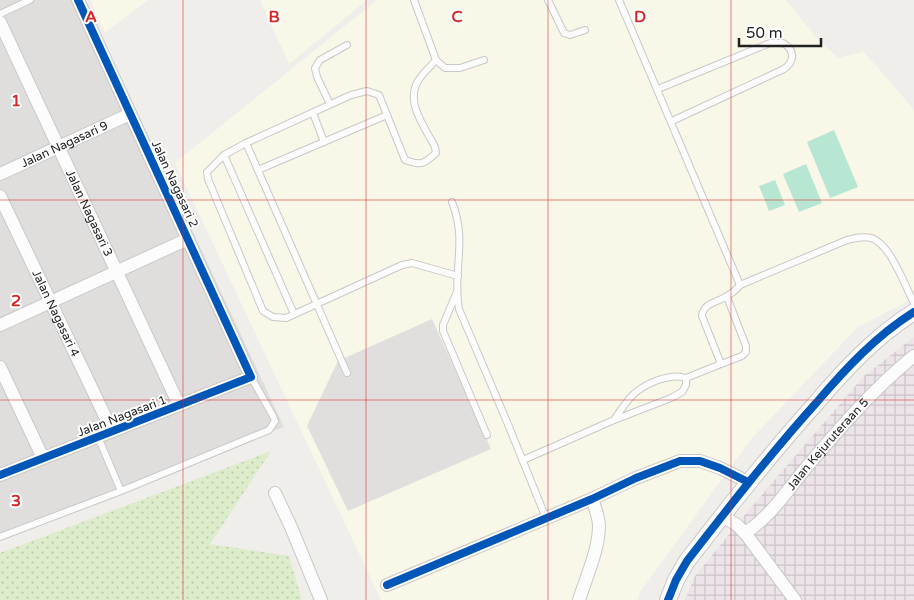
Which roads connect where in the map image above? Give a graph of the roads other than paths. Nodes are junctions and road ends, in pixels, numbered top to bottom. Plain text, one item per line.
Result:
1 (30, 0) edge
2 (78, 0) edge
3 (414, 0) edge
4 (548, 0) edge
5 (619, 0) edge
6 (0, 14) edge
7 (0, 22) edge
8 (584, 30) dead end
9 (347, 45) dead end
10 (436, 60) junction
11 (484, 60) dead end
12 (658, 89) junction
13 (330, 104) junction
14 (313, 112) junction
15 (130, 114) junction
16 (387, 115) junction
17 (672, 121) junction
18 (324, 142) junction
19 (246, 143) junction
20 (58, 148) junction
21 (224, 155) junction
22 (258, 170) junction
23 (0, 174) edge
24 (0, 196) edge
25 (452, 202) dead end
26 (188, 239) junction
27 (116, 271) junction
28 (458, 276) junction
29 (740, 285) junction
30 (456, 294) junction
31 (726, 297) junction
32 (50, 301) junction
33 (914, 303) edge
34 (317, 304) junction
35 (914, 312) edge
36 (294, 314) junction
37 (0, 325) edge
38 (914, 356) edge
39 (721, 364) junction
40 (0, 367) edge
41 (347, 373) dead end
42 (251, 377) junction
43 (686, 378) junction
44 (179, 405) junction
45 (614, 420) junction
46 (112, 432) junction
47 (487, 435) dead end
48 (98, 437) junction
49 (43, 458) junction
50 (522, 460) junction
51 (0, 475) edge
52 (748, 482) junction
53 (121, 491) junction
54 (275, 493) dead end
55 (592, 499) junction
56 (722, 516) junction
57 (546, 518) junction
58 (745, 533) junction
59 (0, 537) edge
60 (387, 585) dead end
61 (321, 600) edge
62 (579, 600) edge
63 (668, 600) edge
64 (795, 600) edge

1 - 6 lane
2 - 15 street, Jalan Nagasari 2
3 - 10 lane
4 - 8 lane
5 - 12 lane
7 - 20 street, Jalan Nagasari 3
9 - 13 lane
10 - 11 lane
10 - 16 lane
12 - 17 lane
12 - 17 lane
13 - 14 lane
13 - 16 lane
14 - 18 lane
14 - 19 lane
15 - 20 street, Jalan Nagasari 9
15 - 26 street, Jalan Nagasari 2
16 - 18 lane
17 - 29 lane
18 - 22 lane
19 - 21 lane
19 - 22 lane
20 - 23 street, Jalan Nagasari 9
20 - 27 street, Jalan Nagasari 3
21 - 36 lane
21 - 36 lane
22 - 34 lane
24 - 32 street, Jalan Nagasari 4
25 - 28 lane
26 - 27 street
26 - 42 street, Jalan Nagasari 2
27 - 32 street
27 - 44 street, Jalan Nagasari 3
28 - 30 lane
28 - 34 lane
29 - 31 lane
29 - 33 lane
30 - 47 lane
30 - 50 lane
31 - 39 lane
31 - 39 lane
32 - 37 street
32 - 46 street, Jalan Nagasari 4
34 - 36 lane
34 - 41 lane
35 - 52 street
38 - 58 street, Jalan Kejuruteraan 5
39 - 43 lane
40 - 49 street
42 - 44 street, Jalan Nagasari 1
42 - 53 lane
43 - 45 lane
43 - 45 lane
44 - 46 street, Jalan Nagasari 1
45 - 50 lane
46 - 48 street, Jalan Nagasari 1
48 - 49 street, Jalan Nagasari 1
48 - 53 lane
49 - 51 street, Jalan Nagasari 1
50 - 57 lane
52 - 55 street
52 - 56 street
53 - 59 lane
54 - 61 street
55 - 57 street
55 - 62 street
56 - 58 street
56 - 63 street
57 - 60 street
58 - 64 street

